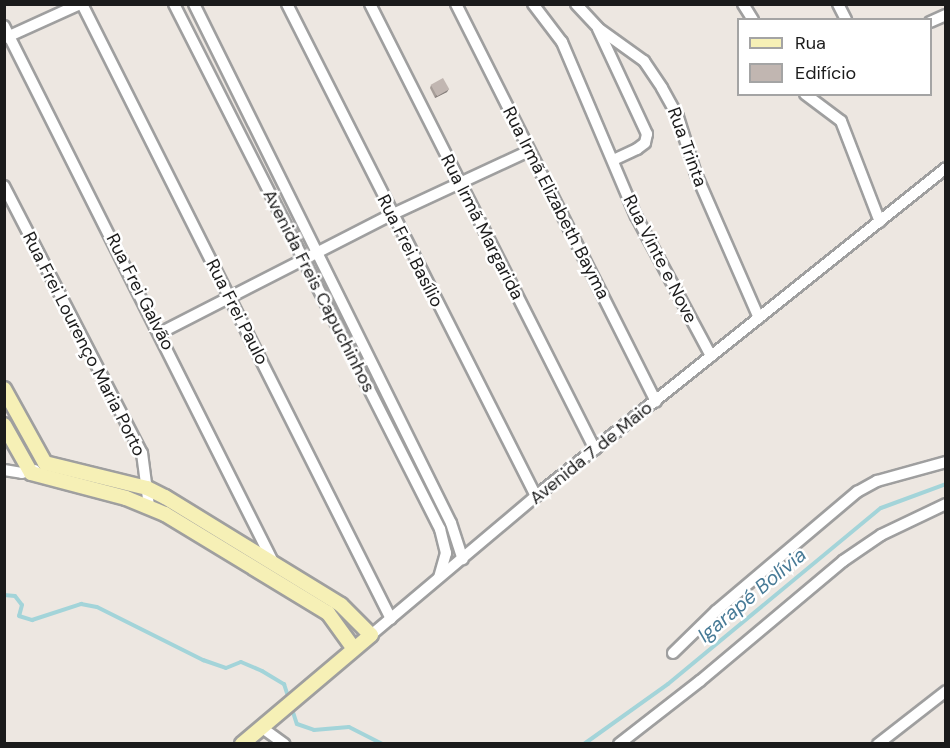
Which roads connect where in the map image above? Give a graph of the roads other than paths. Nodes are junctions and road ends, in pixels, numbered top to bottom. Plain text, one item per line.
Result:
1 (81, 4) edge
2 (174, 4) edge
3 (194, 4) edge
4 (287, 4) edge
5 (370, 4) edge
6 (456, 4) edge
7 (533, 4) edge
8 (576, 4) edge
9 (743, 4) edge
10 (838, 4) edge
11 (752, 18) edge
12 (845, 18) edge
13 (598, 28) junction
14 (6, 34) edge
15 (808, 96) edge
16 (529, 151) junction
17 (613, 160) junction
18 (945, 168) edge
19 (460, 185) junction
20 (4, 186) edge
21 (391, 215) junction
22 (880, 222) junction
23 (316, 255) junction
24 (303, 261) junction
25 (229, 299) junction
26 (759, 318) junction
27 (160, 333) junction
28 (711, 356) junction
29 (4, 389) edge
30 (656, 401) junction
31 (4, 425) edge
32 (595, 449) junction
33 (945, 462) edge
34 (45, 463) junction
35 (4, 470) edge
36 (31, 472) junction
37 (147, 488) junction
38 (536, 496) junction
39 (945, 504) edge
40 (149, 506) junction
41 (463, 558) junction
42 (272, 560) junction
43 (437, 580) junction
44 (391, 619) junction
45 (371, 635) junction
46 (354, 649) junction
47 (673, 653) dead end
48 (945, 691) edge
49 (261, 727) junction
50 (242, 744) edge
51 (284, 744) edge
52 (619, 744) edge
53 (878, 744) edge

1 - 14 street
1 - 25 street, Rua Frei Paulo
2 - 24 street, Avenida Freis Capuchinhos
3 - 23 street, Avenida Freis Capuchinhos
4 - 21 street, Rua Frei Basílio
5 - 19 street, Rua Irmã Margarida
6 - 16 street, Rua Irmã Elizabeth Bayma
7 - 17 street, Rua Vinte e Nove
8 - 13 street, Rua Trinta
9 - 11 street
10 - 12 street
13 - 17 street
13 - 26 street, Rua Trinta
14 - 27 street, Rua Frei Galvão
15 - 22 street
16 - 19 street
16 - 30 street, Rua Irmã Elizabeth Bayma
17 - 28 street, Rua Vinte e Nove
18 - 22 street, Avenida 7 de Maio
19 - 21 street
19 - 32 street, Rua Irmã Margarida
20 - 37 street, Rua Frei Lourenço Maria Porto
21 - 23 street
21 - 38 street, Rua Frei Basílio
22 - 26 street, Avenida 7 de Maio
23 - 24 street
23 - 41 street, Avenida Freis Capuchinhos
24 - 25 street
24 - 43 street, Avenida Freis Capuchinhos
25 - 27 street
25 - 44 street, Rua Frei Paulo
26 - 28 street, Avenida 7 de Maio
27 - 42 street, Rua Frei Galvão
28 - 30 street, Avenida 7 de Maio
29 - 34 street
30 - 32 street, Avenida 7 de Maio
31 - 36 street
32 - 38 street, Avenida 7 de Maio
33 - 47 street
34 - 36 street
34 - 37 street
35 - 36 street
36 - 40 street
37 - 40 street, Rua Frei Lourenço Maria Porto
37 - 42 street
38 - 41 street, Avenida 7 de Maio
39 - 52 street
40 - 46 street
41 - 43 street, Avenida 7 de Maio
42 - 45 street
43 - 44 street, Avenida 7 de Maio
44 - 45 street, Avenida 7 de Maio
45 - 46 street, Avenida 7 de Maio
46 - 49 street, Avenida 7 de Maio
48 - 53 street
49 - 50 street, Avenida 7 de Maio
49 - 51 street

